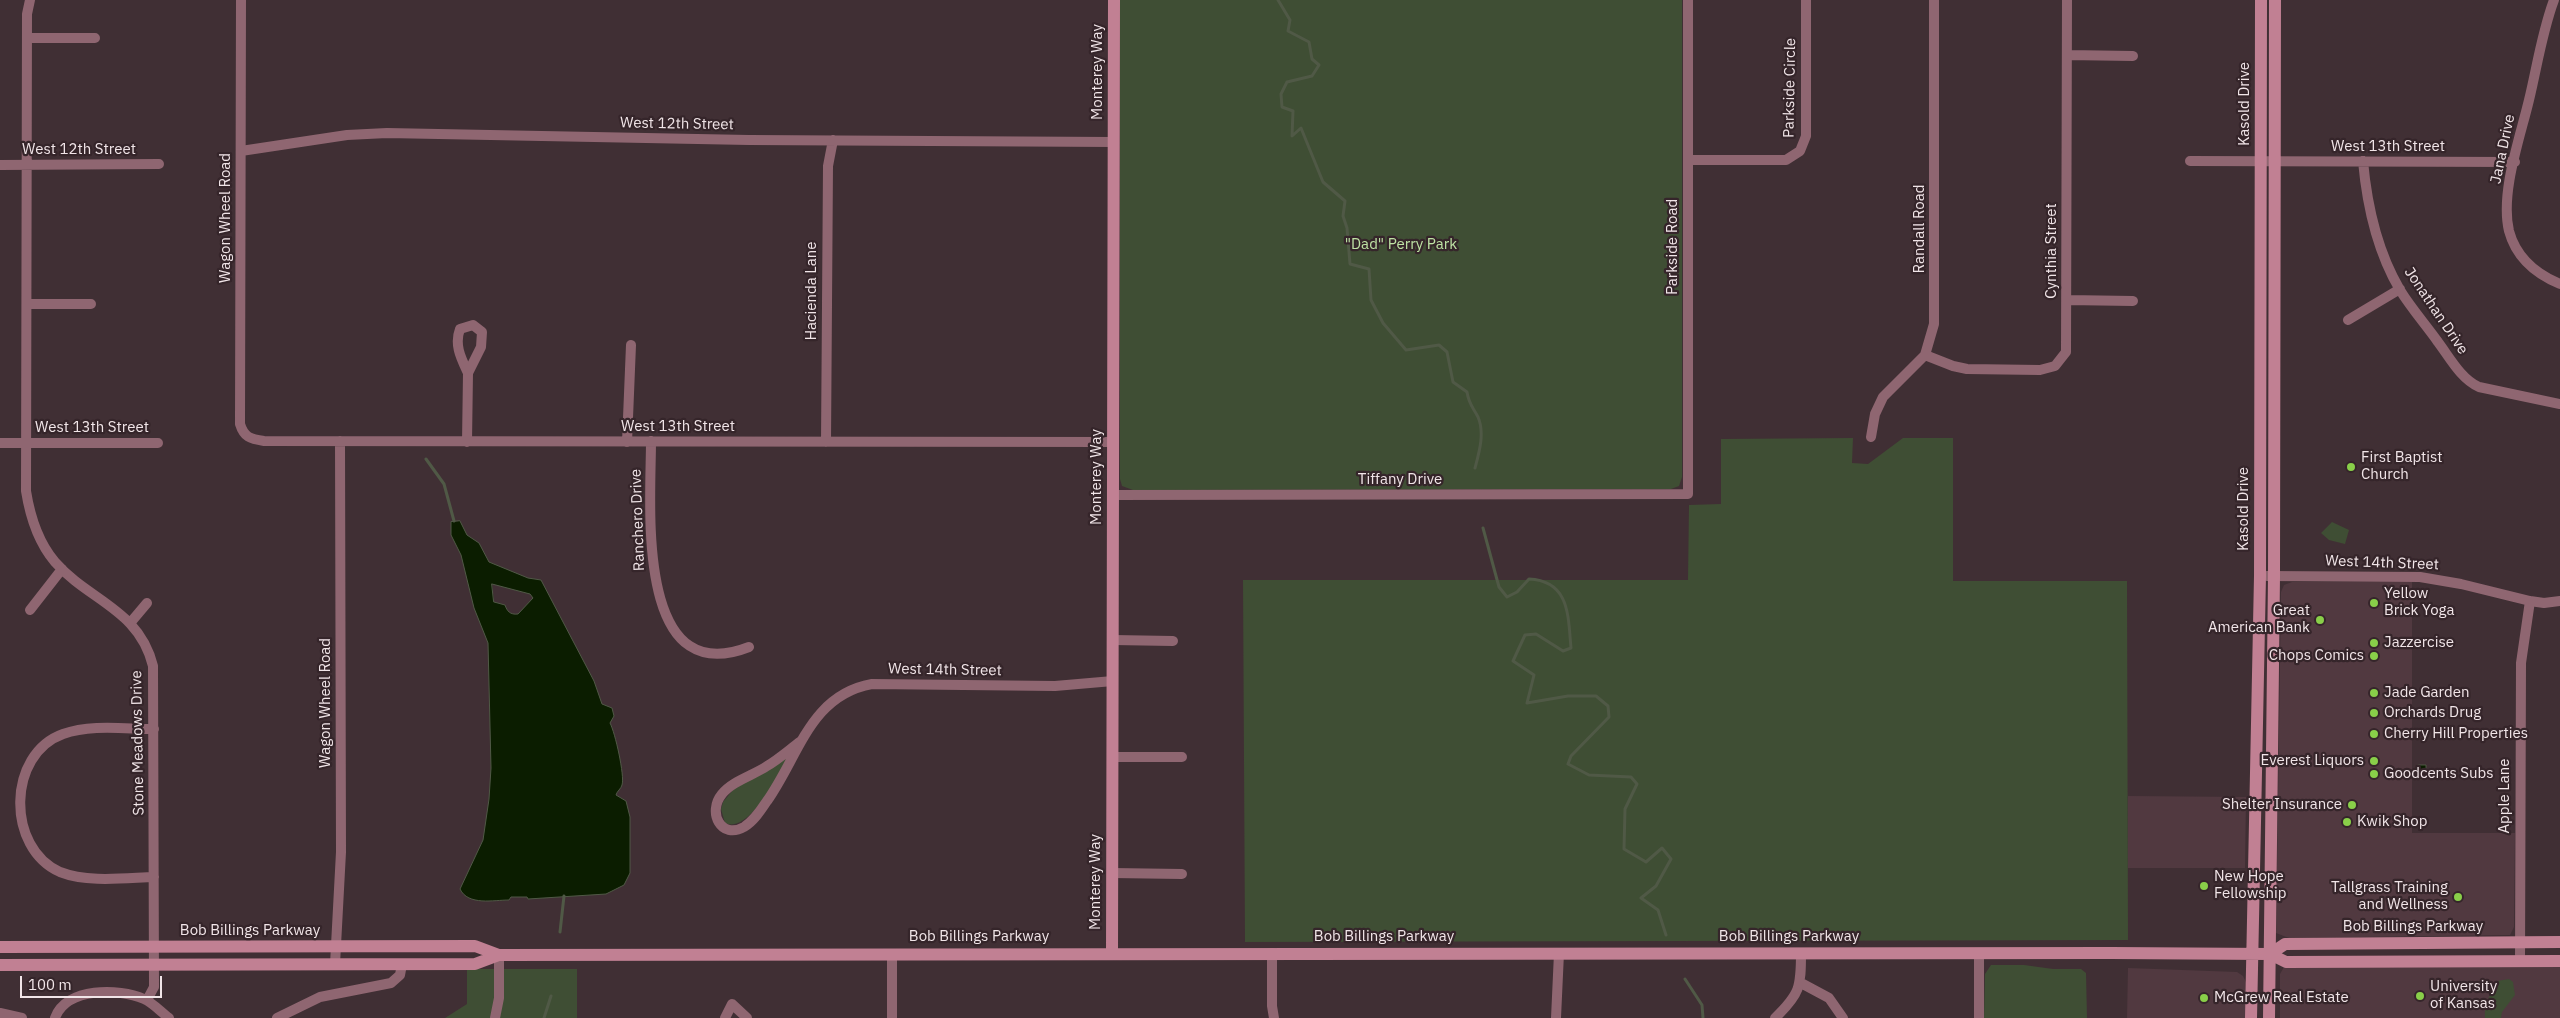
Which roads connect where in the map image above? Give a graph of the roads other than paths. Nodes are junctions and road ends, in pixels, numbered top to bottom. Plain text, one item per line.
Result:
1 (30, 0) edge
2 (241, 0) edge
3 (1114, 0) edge
4 (1688, 0) edge
5 (1806, 0) edge
6 (1934, 0) edge
7 (2067, 0) edge
8 (2261, 0) edge
9 (2275, 0) edge
10 (2554, 0) edge
11 (27, 38) junction
12 (95, 38) dead end
13 (2067, 55) junction
14 (2133, 56) dead end
15 (833, 140) junction
16 (1114, 142) junction
17 (241, 151) junction
18 (1689, 160) junction
19 (2190, 161) dead end
20 (2261, 161) junction
21 (2275, 161) junction
22 (2364, 162) junction
23 (2515, 162) junction
24 (159, 164) dead end
25 (0, 165) edge
26 (27, 166) junction
27 (2560, 284) edge
28 (2400, 289) junction
29 (2067, 300) junction
30 (2133, 301) dead end
31 (27, 304) junction
32 (91, 304) dead end
33 (2348, 320) dead end
34 (631, 345) dead end
35 (1925, 355) junction
36 (468, 373) dead end
37 (2560, 404) edge
38 (245, 436) joint
39 (1871, 437) dead end
40 (340, 441) junction
41 (652, 441) junction
42 (467, 442) junction
43 (626, 442) junction
44 (826, 442) junction
45 (1113, 442) junction
46 (0, 443) edge
47 (26, 443) junction
48 (158, 443) dead end
49 (1688, 494) joint
50 (1113, 495) junction
51 (62, 569) junction
52 (2260, 576) junction
53 (2274, 576) junction
54 (2530, 601) junction
55 (2560, 601) edge
56 (147, 604) dead end
57 (30, 610) dead end
58 (131, 622) junction
59 (1113, 640) junction
60 (1173, 640) dead end
61 (749, 647) dead end
62 (1113, 682) junction
63 (154, 729) junction
64 (801, 741) junction
65 (1113, 757) junction
66 (1182, 757) dead end
67 (1112, 873) junction
68 (1182, 874) dead end
69 (154, 877) junction
70 (2520, 942) junction
71 (2560, 942) edge
72 (335, 946) junction
73 (0, 947) edge
74 (154, 947) junction
75 (1112, 953) junction
76 (1272, 953) junction
77 (1559, 953) junction
78 (1801, 953) junction
79 (1979, 953) junction
80 (892, 954) junction
81 (2252, 954) junction
82 (2270, 954) junction
83 (499, 955) junction
84 (2520, 961) junction
85 (2560, 961) edge
86 (154, 964) junction
87 (335, 964) junction
88 (402, 964) junction
89 (0, 965) edge
90 (1801, 982) junction
91 (147, 1000) junction
92 (0, 1012) edge
93 (22, 1018) edge
94 (54, 1018) edge
95 (169, 1018) edge
96 (276, 1018) edge
97 (495, 1018) edge
98 (725, 1018) edge
99 (747, 1018) edge
100 (892, 1018) edge
101 (1274, 1018) edge
102 (1556, 1018) edge
103 (1775, 1018) edge
104 (1843, 1018) edge
105 (1979, 1018) edge
106 (2251, 1018) edge
107 (2270, 1018) edge

1 - 11 street, Stone Meadows Drive
2 - 17 street, Wagon Wheel Road
3 - 16 main road, Monterey Way
4 - 18 street, Parkside Road
5 - 18 street, Parkside Circle
6 - 35 street, Randall Road
7 - 13 street, Cynthia Street
8 - 20 main road, Kasold Drive
9 - 21 main road, Kasold Drive
10 - 23 street, Jana Drive
11 - 12 street
11 - 26 street, Stone Meadows Drive
13 - 14 street
13 - 29 street, Cynthia Street
15 - 16 street, West 12th Street
15 - 17 street, West 12th Street
15 - 44 street, Hacienda Lane
16 - 45 main road, Monterey Way
17 - 38 street, Wagon Wheel Road
18 - 49 street, Parkside Road
19 - 20 street, West 13th Street
20 - 21 street, West 13th Street
20 - 52 main road, Kasold Drive
21 - 22 street, West 13th Street
21 - 53 main road, Kasold Drive
22 - 23 street, West 13th Street
22 - 28 street, Jonathan Drive
23 - 27 street, Jana Drive
24 - 26 street, West 12th Street
25 - 26 street, West 12th Street
26 - 31 street, Stone Meadows Drive
28 - 33 street
28 - 37 street, Jonathan Drive
29 - 30 street
29 - 35 street, Cynthia Street
31 - 32 street
31 - 47 street, Stone Meadows Drive
34 - 43 street
35 - 39 street, Randall Road
36 - 42 street
38 - 40 street, West 13th Street
40 - 42 street, West 13th Street
40 - 72 street, Wagon Wheel Road
41 - 43 street, West 13th Street
41 - 44 street, West 13th Street
41 - 61 street, Ranchero Drive
42 - 43 street, West 13th Street
44 - 45 street, West 13th Street
45 - 50 main road, Monterey Way
46 - 47 street, West 13th Street
47 - 48 street, West 13th Street
47 - 51 street, Stone Meadows Drive
49 - 50 street, Tiffany Drive
50 - 59 main road, Monterey Way
51 - 57 street
51 - 58 street, Stone Meadows Drive
52 - 53 street, West 14th Street
52 - 81 main road, Kasold Drive
53 - 54 street, West 14th Street
53 - 82 main road, Kasold Drive
54 - 55 street, West 14th Street
54 - 70 street, Apple Lane
56 - 58 street
58 - 63 street, Stone Meadows Drive
59 - 60 street
59 - 62 main road, Monterey Way
62 - 64 street, West 14th Street
62 - 65 main road, Monterey Way
63 - 69 street, Stone Meadows Drive
63 - 69 street
64 - 64 street, West 14th Street
65 - 66 street
65 - 67 main road, Monterey Way
67 - 68 street
67 - 75 main road, Monterey Way
69 - 74 street, Stone Meadows Drive
70 - 71 main road, Bob Billings Parkway
70 - 82 main road, Bob Billings Parkway
70 - 84 street, Apple Lane
72 - 74 main road, Bob Billings Parkway
72 - 83 main road, Bob Billings Parkway
72 - 87 street, Wagon Wheel Road
73 - 74 main road, Bob Billings Parkway
74 - 86 street, Stone Meadows Drive
75 - 76 main road, Bob Billings Parkway
75 - 80 main road, Bob Billings Parkway
76 - 77 main road, Bob Billings Parkway
76 - 101 street
77 - 78 main road, Bob Billings Parkway
77 - 102 street
78 - 79 main road, Bob Billings Parkway
78 - 90 street
79 - 81 main road, Bob Billings Parkway
79 - 105 street
80 - 83 main road, Bob Billings Parkway
80 - 100 street
81 - 82 main road, Bob Billings Parkway
81 - 106 main road, Kasold Drive
82 - 84 main road, Bob Billings Parkway
82 - 107 main road, Kasold Drive
83 - 88 main road, Bob Billings Parkway
83 - 97 street
84 - 85 main road, Bob Billings Parkway
86 - 87 main road, Bob Billings Parkway
86 - 89 main road, Bob Billings Parkway
86 - 91 street, Stone Meadows Drive
87 - 88 main road, Bob Billings Parkway
88 - 96 street
90 - 103 street
90 - 104 street
91 - 94 street
91 - 95 street
92 - 93 street
98 - 99 street

